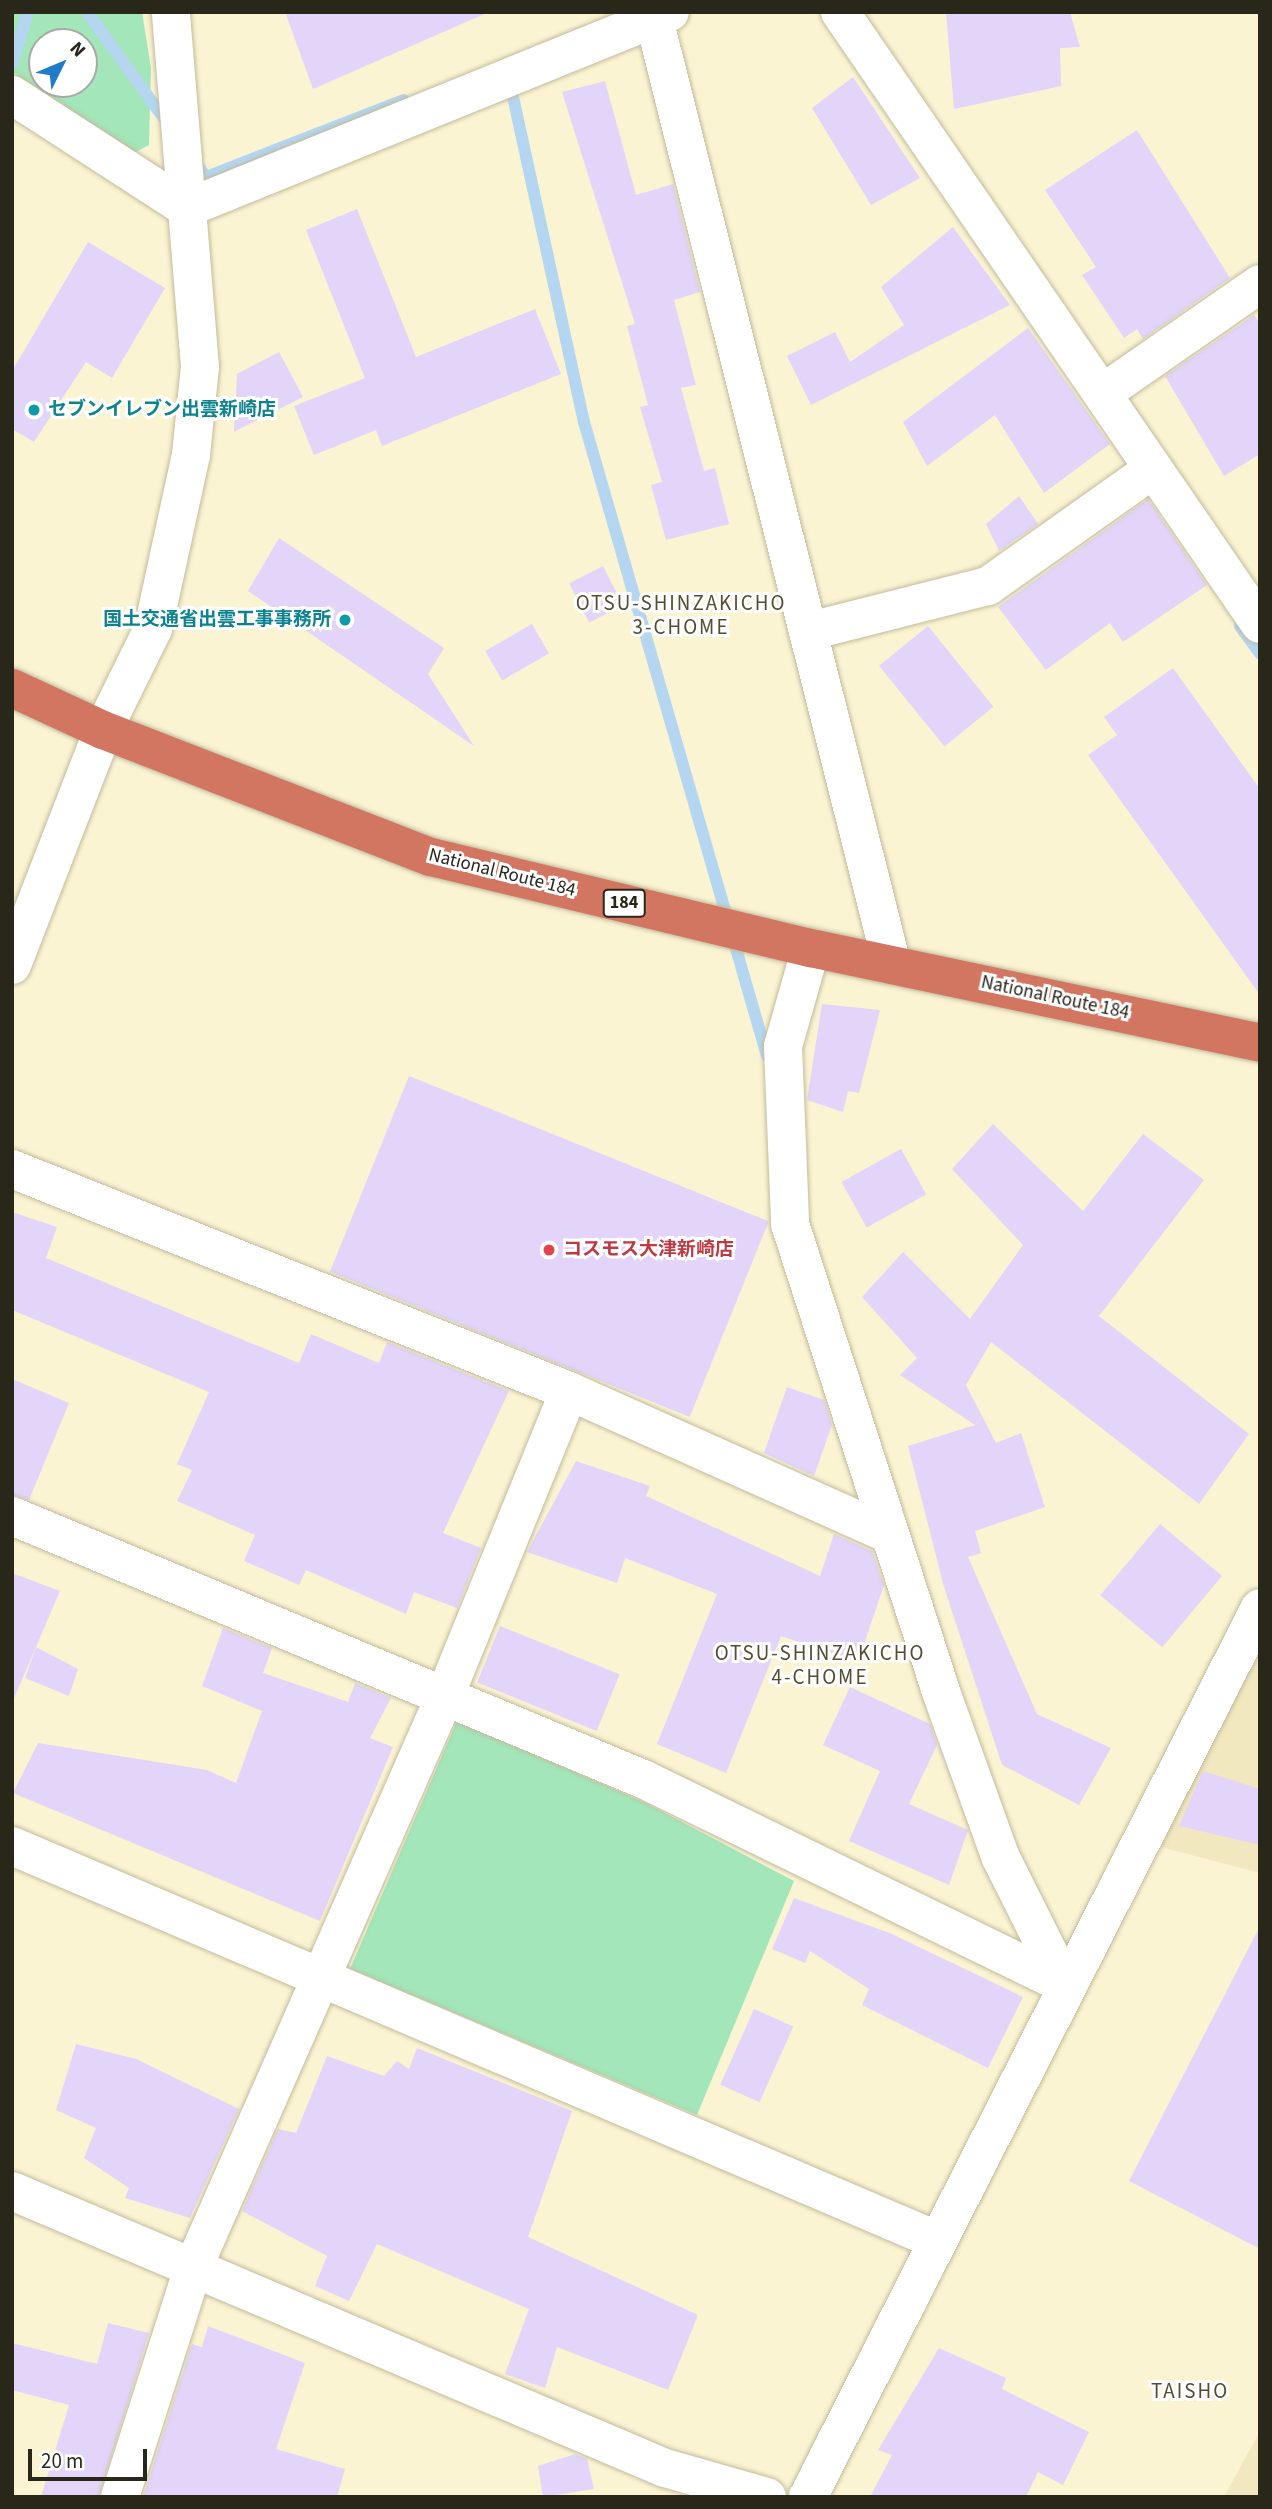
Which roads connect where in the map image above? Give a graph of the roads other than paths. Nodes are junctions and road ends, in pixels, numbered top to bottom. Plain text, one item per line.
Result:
1 (171, 12) edge
2 (839, 12) edge
3 (662, 16) edge
4 (12, 95) edge
5 (187, 208) junction
6 (1260, 284) edge
7 (1103, 393) junction
8 (1153, 469) junction
9 (1260, 624) edge
10 (810, 631) junction
11 (12, 688) edge
12 (103, 730) junction
13 (811, 948) junction
14 (891, 961) junction
15 (12, 965) edge
16 (1260, 1043) edge
17 (12, 1168) edge
18 (569, 1391) junction
19 (12, 1516) edge
20 (889, 1534) junction
21 (1260, 1608) edge
22 (444, 1698) junction
23 (12, 1846) edge
24 (320, 1980) junction
25 (1064, 1984) junction
26 (12, 2191) edge
27 (936, 2240) junction
28 (193, 2268) junction
29 (120, 2497) edge
30 (767, 2497) edge
31 (808, 2497) edge

1 - 5 street
2 - 7 street
3 - 5 street
3 - 10 street
4 - 5 street
5 - 12 street
6 - 7 street
7 - 8 street
8 - 9 street
8 - 10 street
10 - 14 street
11 - 12 highway, National Route 184 / 184
12 - 13 highway, National Route 184 / 184
12 - 15 street
13 - 14 highway, National Route 184 / 184
13 - 20 street
14 - 16 highway, National Route 184 / 184
17 - 18 street
18 - 20 street
18 - 22 street
19 - 22 street
20 - 25 street
21 - 25 street
22 - 24 street
22 - 25 street
23 - 24 street
24 - 27 street
24 - 28 street
25 - 27 street
26 - 28 street
27 - 31 street
28 - 29 street
28 - 30 street

